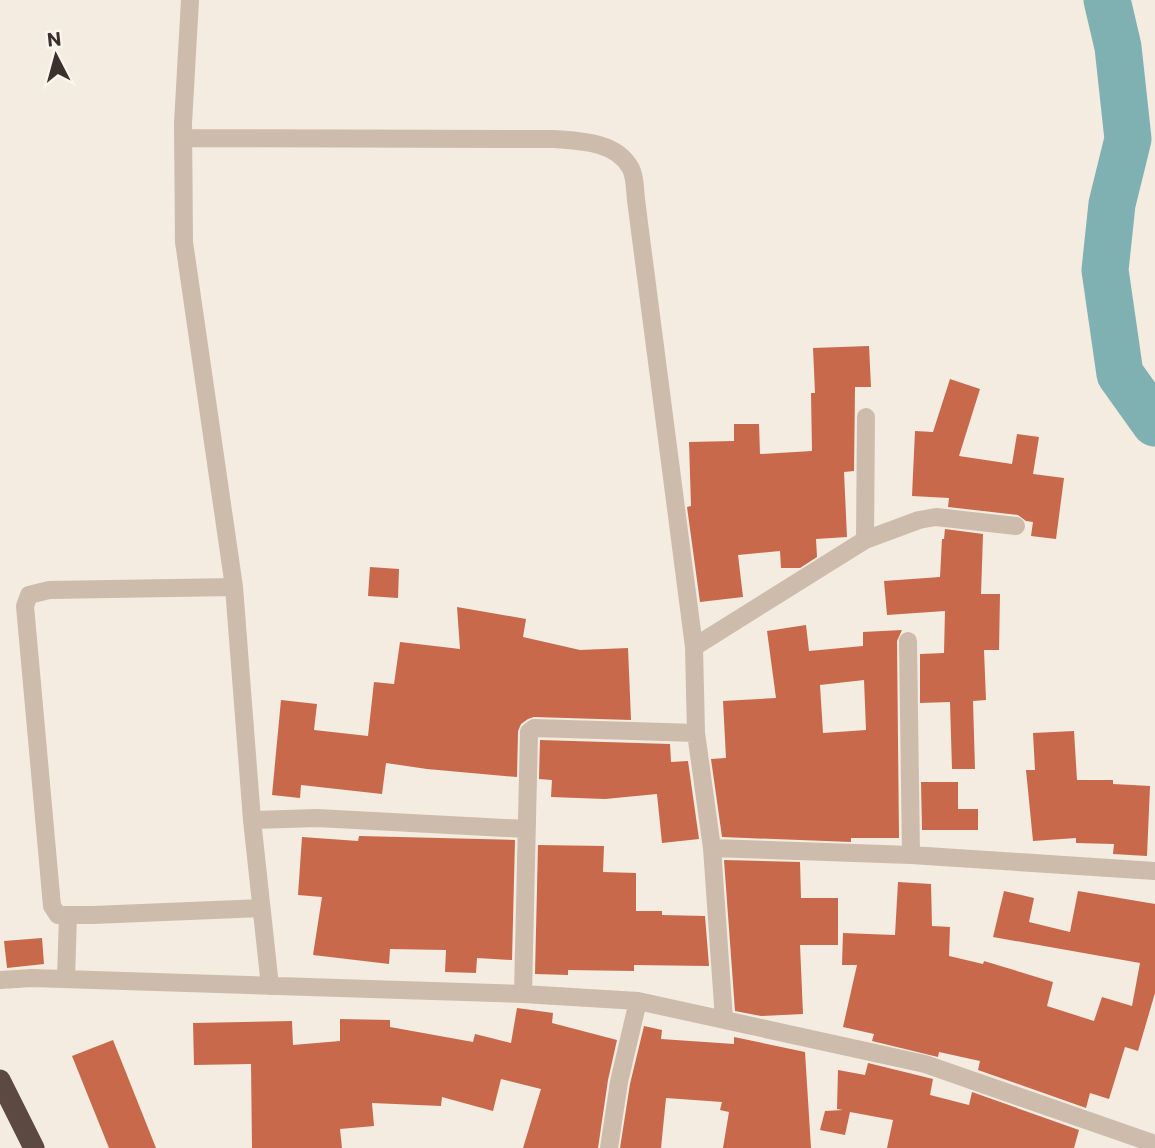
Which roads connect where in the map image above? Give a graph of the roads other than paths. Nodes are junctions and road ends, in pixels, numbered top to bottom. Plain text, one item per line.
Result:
1 (190, 0) edge
2 (183, 138) junction
3 (866, 418) dead end
4 (1016, 526) dead end
5 (865, 540) junction
6 (234, 587) junction
7 (908, 641) dead end
8 (694, 647) junction
9 (696, 733) junction
10 (252, 820) junction
11 (526, 829) junction
12 (712, 848) junction
13 (912, 855) junction
14 (1155, 871) edge
15 (261, 908) junction
16 (68, 915) junction
17 (66, 979) junction
18 (0, 980) edge
19 (270, 986) junction
20 (523, 994) junction
21 (638, 1001) junction
22 (724, 1019) junction
23 (0, 1080) edge
24 (1153, 1145) edge
25 (34, 1148) edge
26 (609, 1148) edge

1 - 2 street
2 - 6 street
2 - 8 street
3 - 5 street
4 - 5 street
5 - 8 street
6 - 10 street
6 - 16 street
7 - 13 street
8 - 9 street
9 - 11 street
9 - 12 street
10 - 11 street
10 - 15 street
11 - 20 street
12 - 13 street
12 - 22 street
13 - 14 street
15 - 16 street
15 - 19 street
16 - 17 street
17 - 18 street
17 - 19 street
19 - 20 street
20 - 21 street
21 - 22 street
21 - 26 street
22 - 24 street
23 - 25 highway

